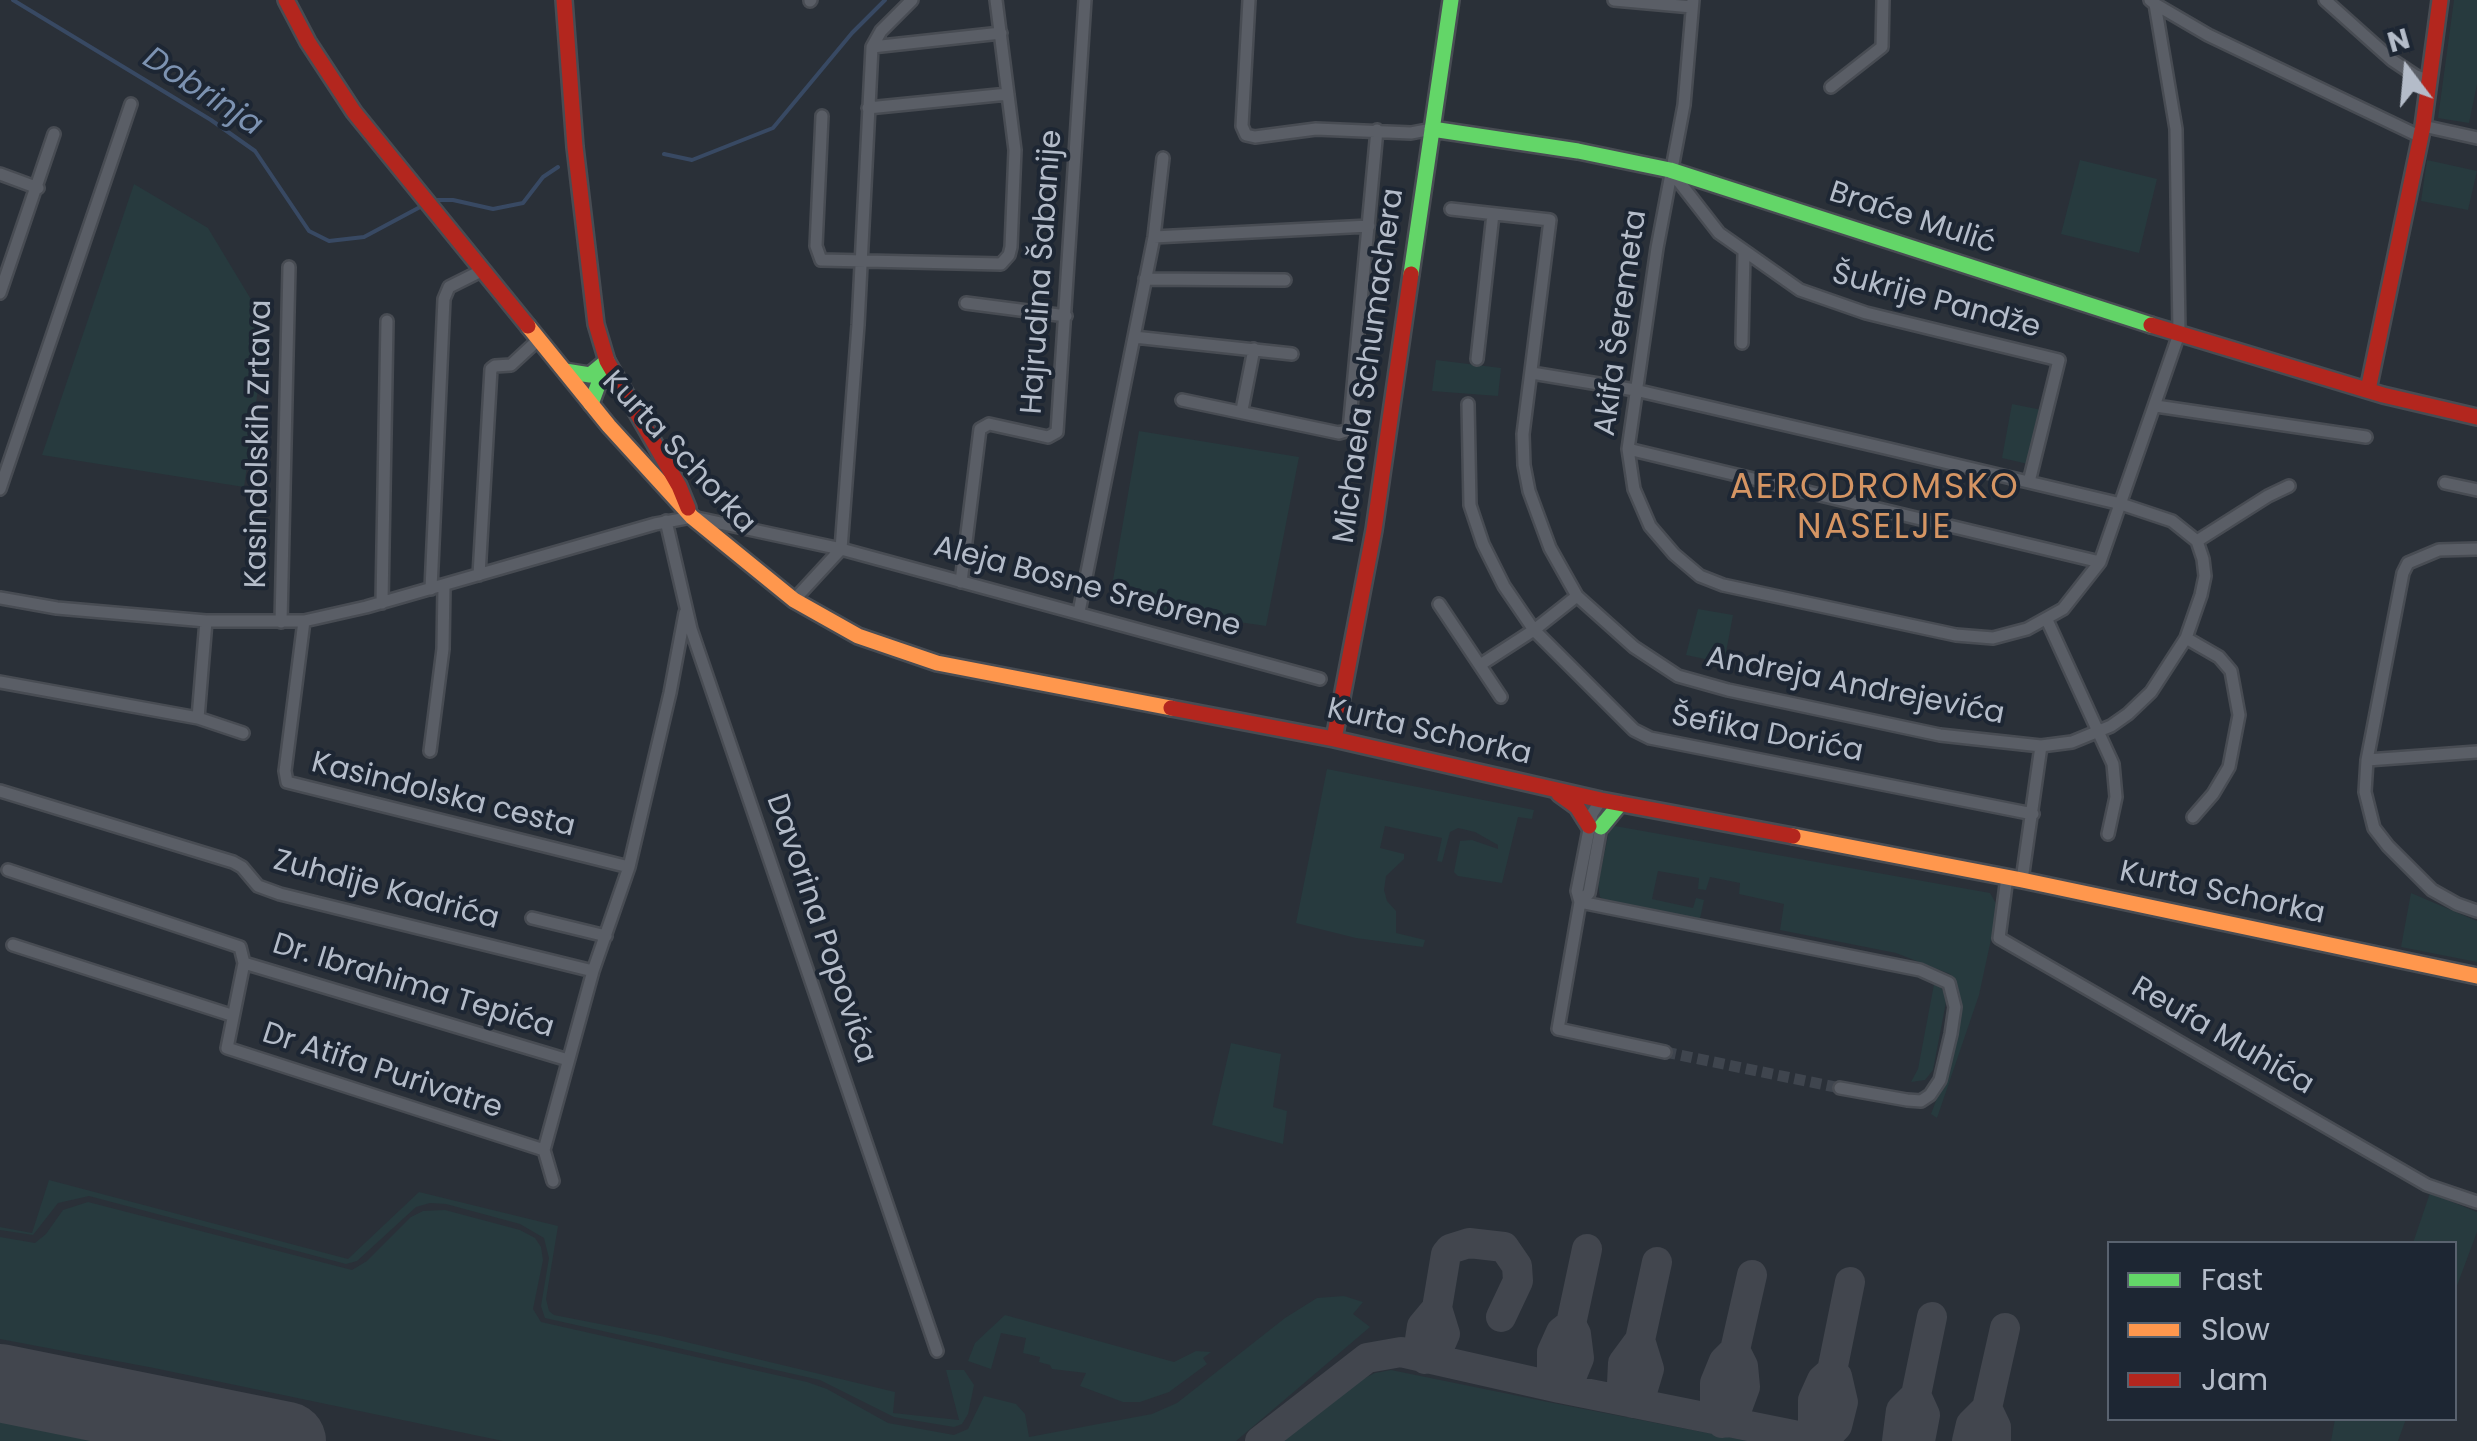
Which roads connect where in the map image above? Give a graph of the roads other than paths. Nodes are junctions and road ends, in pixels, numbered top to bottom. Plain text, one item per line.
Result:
1 (286, 0) edge
2 (564, 0) edge
3 (912, 0) edge
4 (996, 0) edge
5 (1085, 0) edge
6 (1250, 0) edge
7 (1451, 0) edge
8 (1614, 0) edge
9 (1882, 0) edge
10 (2325, 0) edge
11 (2440, 0) edge
12 (2152, 2) edge
13 (1693, 4) edge
14 (1001, 33) junction
15 (872, 47) junction
16 (2430, 81) junction
17 (1831, 87) dead end
18 (1008, 94) junction
19 (131, 104) dead end
20 (868, 108) junction
21 (822, 116) dead end
22 (1432, 129) junction
23 (1378, 130) junction
24 (2422, 132) junction
25 (54, 134) dead end
26 (2477, 138) edge
27 (1163, 158) dead end
28 (1670, 170) junction
29 (0, 174) edge
30 (38, 188) junction
31 (1451, 210) dead end
32 (1493, 214) junction
33 (1369, 226) junction
34 (1154, 238) junction
35 (1744, 254) junction
36 (861, 263) junction
37 (289, 267) dead end
38 (481, 271) junction
39 (1146, 279) junction
40 (1285, 280) dead end
41 (0, 291) edge
42 (966, 304) dead end
43 (1066, 316) junction
44 (388, 322) dead end
45 (2179, 334) junction
46 (1134, 337) junction
47 (538, 340) junction
48 (1742, 343) dead end
49 (1254, 349) junction
50 (1292, 354) dead end
51 (1476, 359) dead end
52 (607, 361) junction
53 (565, 370) junction
54 (1532, 373) junction
55 (1635, 390) junction
56 (2368, 390) junction
57 (1182, 400) dead end
58 (591, 404) junction
59 (1468, 404) dead end
60 (2156, 406) junction
61 (1242, 410) junction
62 (2477, 416) edge
63 (2366, 437) dead end
64 (1628, 451) junction
65 (2029, 482) junction
66 (2446, 483) dead end
67 (2289, 486) dead end
68 (0, 489) edge
69 (2477, 490) edge
70 (2122, 504) junction
71 (692, 516) junction
72 (666, 521) junction
73 (2198, 541) junction
74 (2477, 549) edge
75 (840, 550) junction
76 (2100, 562) junction
77 (479, 575) junction
78 (961, 582) junction
79 (438, 587) junction
80 (1577, 596) junction
81 (0, 598) edge
82 (794, 600) junction
83 (382, 603) junction
84 (1439, 604) dead end
85 (685, 609) junction
86 (1079, 612) junction
87 (2047, 620) junction
88 (206, 621) junction
89 (304, 621) junction
90 (281, 622) junction
91 (1534, 630) junction
92 (2186, 638) junction
93 (1480, 665) junction
94 (1320, 679) dead end
95 (0, 682) edge
96 (1501, 697) dead end
97 (198, 718) junction
98 (243, 732) dead end
99 (2098, 732) junction
100 (1334, 739) junction
101 (2041, 746) junction
102 (430, 751) dead end
103 (2477, 752) edge
104 (2367, 760) junction
105 (1550, 788) junction
106 (0, 791) edge
107 (1601, 800) junction
108 (1620, 804) junction
109 (2033, 814) junction
110 (2193, 817) dead end
111 (1595, 826) junction
112 (2108, 834) dead end
113 (629, 867) junction
114 (8, 870) dead end
115 (2015, 879) junction
116 (1580, 902) junction
117 (2477, 911) edge
118 (532, 918) dead end
119 (606, 936) junction
120 (14, 944) dead end
121 (244, 963) junction
122 (594, 971) junction
123 (2477, 976) edge
124 (231, 1016) junction
125 (1665, 1052) tunnel mouth
126 (568, 1060) junction
127 (1840, 1088) tunnel mouth
128 (544, 1150) junction
129 (553, 1181) dead end
130 (2477, 1202) edge
131 (937, 1350) dead end

1 - 38 main road, Kurta Schorka
2 - 52 main road
3 - 15 street
4 - 14 street
5 - 43 street, Hajrudina Šabanije
6 - 23 street
7 - 22 main road, Michaela Schumachera
8 - 13 street
9 - 17 street
10 - 16 street
11 - 16 main road
12 - 24 street
12 - 45 street, Akifa Šeremeta
13 - 28 street, Akifa Šeremeta
14 - 15 street
14 - 18 street
15 - 20 street
16 - 24 main road
18 - 20 street
18 - 36 street
19 - 68 street
20 - 36 street
21 - 36 street
22 - 23 street
22 - 28 main road, Braće Mulić
22 - 100 main road, Michaela Schumachera
23 - 33 street
24 - 26 street
24 - 56 main road
25 - 30 street
27 - 34 street
28 - 35 street, Šukrije Pandže
28 - 45 main road, Braće Mulić
28 - 55 street, Akifa Šeremeta
29 - 30 street
30 - 41 street
31 - 32 street, Andreja Andrejevića
32 - 51 street
32 - 54 street, Andreja Andrejevića
33 - 34 street
33 - 61 street
34 - 39 street
35 - 48 street
35 - 65 street, Šukrije Pandže
36 - 75 street
37 - 90 street, Kasindolskih Zrtava
38 - 47 main road, Kurta Schorka
38 - 79 street
39 - 40 street
39 - 46 street
42 - 43 street
43 - 78 street, Hajrudina Šabanije
44 - 83 street
45 - 56 main road, Braće Mulić
45 - 60 street, Akifa Šeremeta
46 - 49 street
46 - 86 street
47 - 53 main road, Kurta Schorka
47 - 77 street
49 - 50 street
49 - 61 street
52 - 53 main road
52 - 58 main road
52 - 71 main road
53 - 58 main road, Kurta Schorka
54 - 55 street
54 - 80 street, Andreja Andrejevića
55 - 64 street, Akifa Šeremeta
55 - 65 street
56 - 62 main road, Braće Mulić
57 - 61 street
58 - 71 main road, Kurta Schorka
59 - 91 street, Šefika Dorića
60 - 63 street
60 - 70 street, Akifa Šeremeta
64 - 76 street
64 - 87 street, Akifa Šeremeta
65 - 70 street
66 - 69 street
67 - 73 street
70 - 73 street
70 - 76 street, Akifa Šeremeta
71 - 72 street
71 - 75 street, Aleja Bosne Srebrene
71 - 82 main road, Kurta Schorka
72 - 77 street
72 - 85 street, Davorina Popovića
73 - 92 street, Andreja Andrejevića
74 - 104 street
75 - 78 street, Aleja Bosne Srebrene
75 - 82 street
76 - 87 street, Akifa Šeremeta
77 - 79 street
78 - 86 street, Aleja Bosne Srebrene
79 - 83 street
79 - 102 street
80 - 91 street
80 - 101 street, Andreja Andrejevića
81 - 88 street
82 - 100 main road, Kurta Schorka
83 - 89 street
84 - 93 street
85 - 113 street
85 - 131 street, Davorina Popovića
86 - 94 street, Aleja Bosne Srebrene
87 - 99 street
88 - 90 street
88 - 97 street
89 - 90 street
89 - 113 street, Kasindolska cesta
91 - 93 street
91 - 109 street, Šefika Dorića
92 - 99 street, Andreja Andrejevića
92 - 110 street
93 - 96 street
95 - 97 street
97 - 98 street
99 - 101 street, Andreja Andrejevića
99 - 112 street
100 - 105 main road, Kurta Schorka
101 - 109 street, Andreja Andrejevića
103 - 104 street
104 - 117 street
105 - 107 main road, Kurta Schorka
105 - 111 main road
106 - 122 street, Zuhdije Kadrića
107 - 108 main road, Kurta Schorka
107 - 111 street
108 - 111 main road
108 - 115 main road, Kurta Schorka
109 - 115 street, Andreja Andrejevića
111 - 116 street
113 - 119 street
114 - 121 street, Dr. Ibrahima Tepića
115 - 123 main road, Kurta Schorka
115 - 130 street, Reufa Muhića
116 - 125 street
116 - 127 street
118 - 119 street
119 - 122 street
120 - 124 street, Dr Atifa Purivatre
121 - 124 street, Dr. Ibrahima Tepića
121 - 126 street, Dr. Ibrahima Tepića
122 - 126 street
124 - 128 street, Dr Atifa Purivatre
126 - 128 street
128 - 129 street

